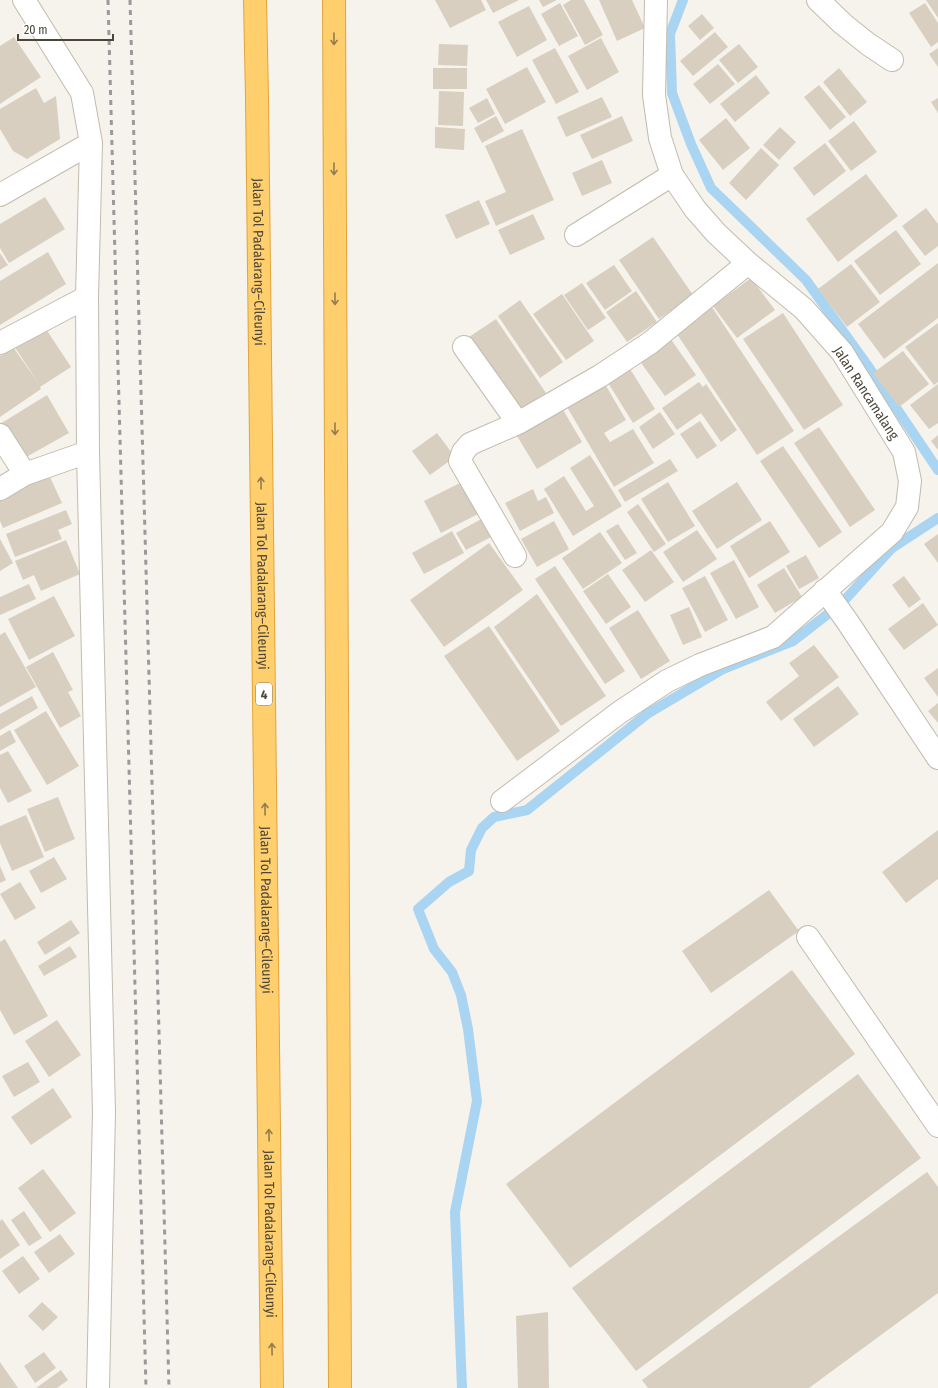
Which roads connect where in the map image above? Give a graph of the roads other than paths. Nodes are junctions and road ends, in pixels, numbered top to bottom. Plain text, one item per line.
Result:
1 (24, 0) edge
2 (255, 0) edge
3 (334, 0) edge
4 (656, 0) edge
5 (818, 0) edge
6 (892, 60) dead end
7 (91, 143) junction
8 (672, 175) junction
9 (0, 195) edge
10 (576, 235) dead end
11 (748, 263) junction
12 (87, 297) junction
13 (0, 343) edge
14 (464, 347) dead end
15 (518, 423) junction
16 (0, 435) edge
17 (88, 452) junction
18 (25, 474) junction
19 (0, 489) edge
20 (515, 556) dead end
21 (827, 594) junction
22 (938, 758) edge
23 (502, 801) dead end
24 (808, 937) dead end
25 (938, 1126) edge
26 (98, 1388) edge
27 (272, 1388) edge
28 (340, 1388) edge

1 - 7 street
27 -> 2 highway, Jalan Tol Padalarang–Cileunyi / 4
3 -> 28 highway
4 - 8 street, Jalan Rancamalang
5 - 6 street
7 - 9 street
7 - 12 street
8 - 10 street
8 - 11 street, Jalan Rancamalang
11 - 15 street
11 - 21 street, Jalan Rancamalang
12 - 13 street
12 - 17 street
14 - 15 street
15 - 20 street
16 - 18 street
17 - 18 street
17 - 26 street
18 - 19 street
21 - 22 street
21 - 23 street, Jalan Rancamalang
24 - 25 street

